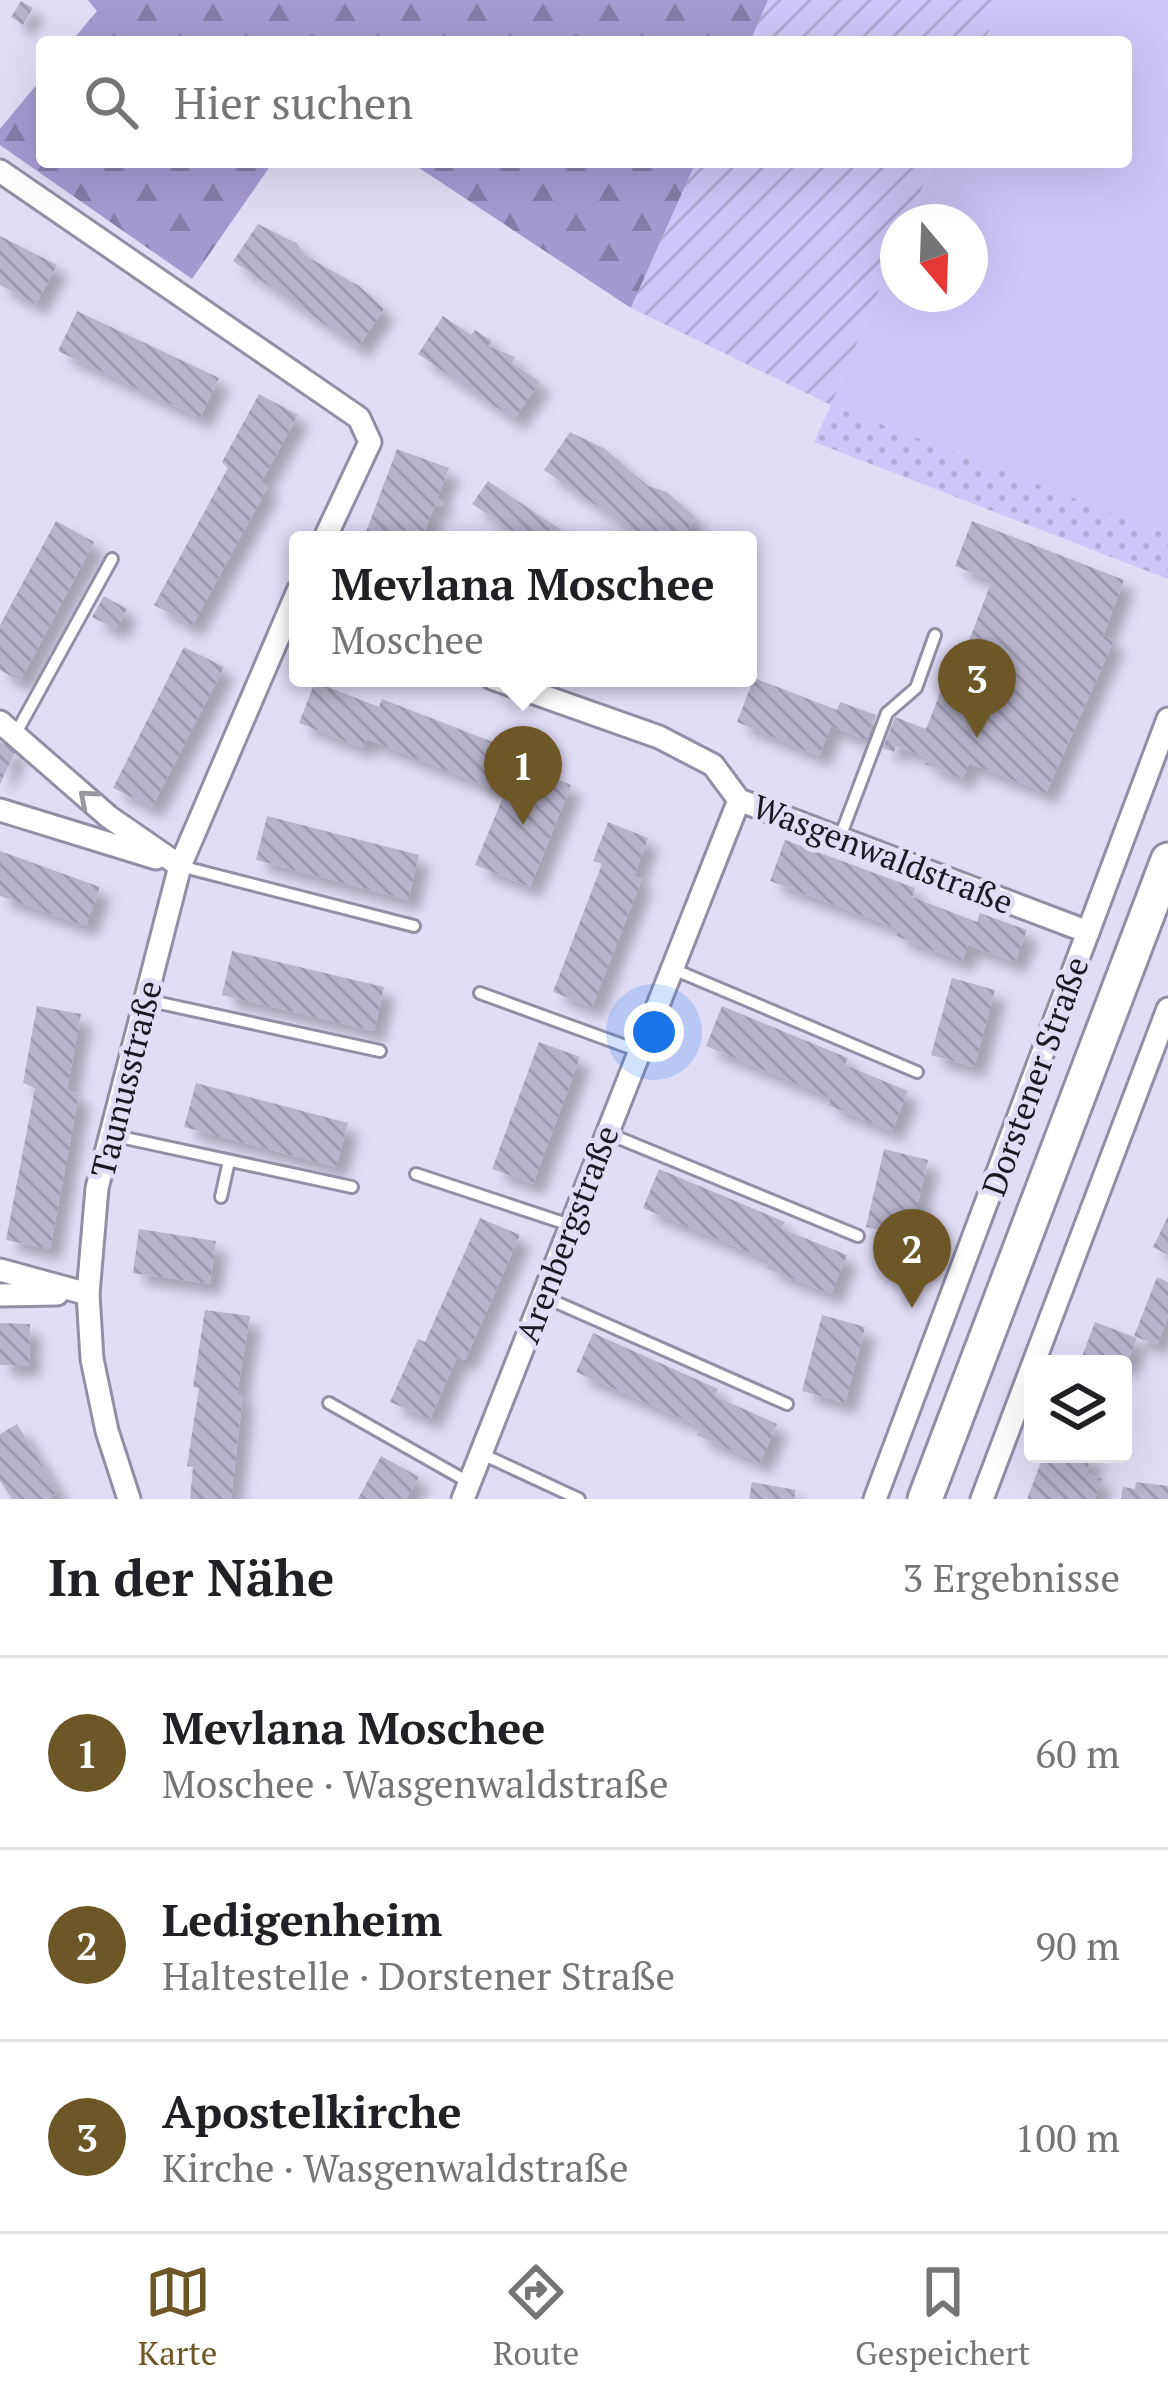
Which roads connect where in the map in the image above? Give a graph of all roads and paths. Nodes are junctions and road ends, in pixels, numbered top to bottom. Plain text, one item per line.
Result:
1 (0, 170) edge
2 (328, 531) edge
3 (112, 560) dead end
4 (289, 616) edge
5 (935, 635) dead end
6 (517, 687) edge
7 (1168, 719) edge
8 (8, 728) edge
9 (739, 800) junction
10 (0, 810) edge
11 (840, 837) junction
12 (1168, 860) edge
13 (180, 866) junction
14 (415, 926) dead end
15 (1088, 932) junction
16 (673, 969) junction
17 (480, 993) dead end
18 (146, 1000) junction
19 (1168, 1009) edge
20 (639, 1051) junction
21 (380, 1052) dead end
22 (917, 1072) dead end
23 (606, 1132) junction
24 (111, 1136) junction
25 (229, 1161) junction
26 (416, 1174) dead end
27 (352, 1187) dead end
28 (221, 1197) dead end
29 (570, 1226) junction
30 (858, 1236) dead end
31 (0, 1270) edge
32 (88, 1294) junction
33 (0, 1295) edge
34 (542, 1297) junction
35 (328, 1403) dead end
36 (787, 1404) dead end
37 (482, 1454) junction
38 (467, 1491) edge
39 (129, 1499) edge
40 (579, 1499) edge
41 (875, 1499) edge
42 (925, 1499) edge
43 (982, 1499) edge

1 - 2 street
3 - 8 lane
4 - 13 street, Taunusstraße
5 - 11 lane
6 - 9 street, Wasgenwaldstraße
7 - 15 street, Dorstener Straße
13 -> 8 street
9 - 11 street, Wasgenwaldstraße
9 - 16 street, Arenbergstraße
10 - 13 street
11 - 15 street, Wasgenwaldstraße
12 - 42 main road, Dorstener Straße
13 - 14 lane
13 - 18 street, Taunusstraße
15 - 41 street, Dorstener Straße
16 - 20 street, Arenbergstraße
16 - 22 lane
17 - 20 lane
18 - 21 lane
18 - 24 street, Taunusstraße
19 - 43 street
20 - 23 street, Arenbergstraße
23 - 29 street, Arenbergstraße
23 - 30 lane
24 - 25 lane
24 - 32 street, Taunusstraße
25 - 27 lane
25 - 28 lane
26 - 29 lane
29 - 34 street, Arenbergstraße
31 - 32 street
32 - 33 street
32 - 39 street, Taunusstraße
34 - 36 lane
34 - 37 street, Arenbergstraße
35 - 38 lane
37 - 38 street, Arenbergstraße
37 - 40 lane

